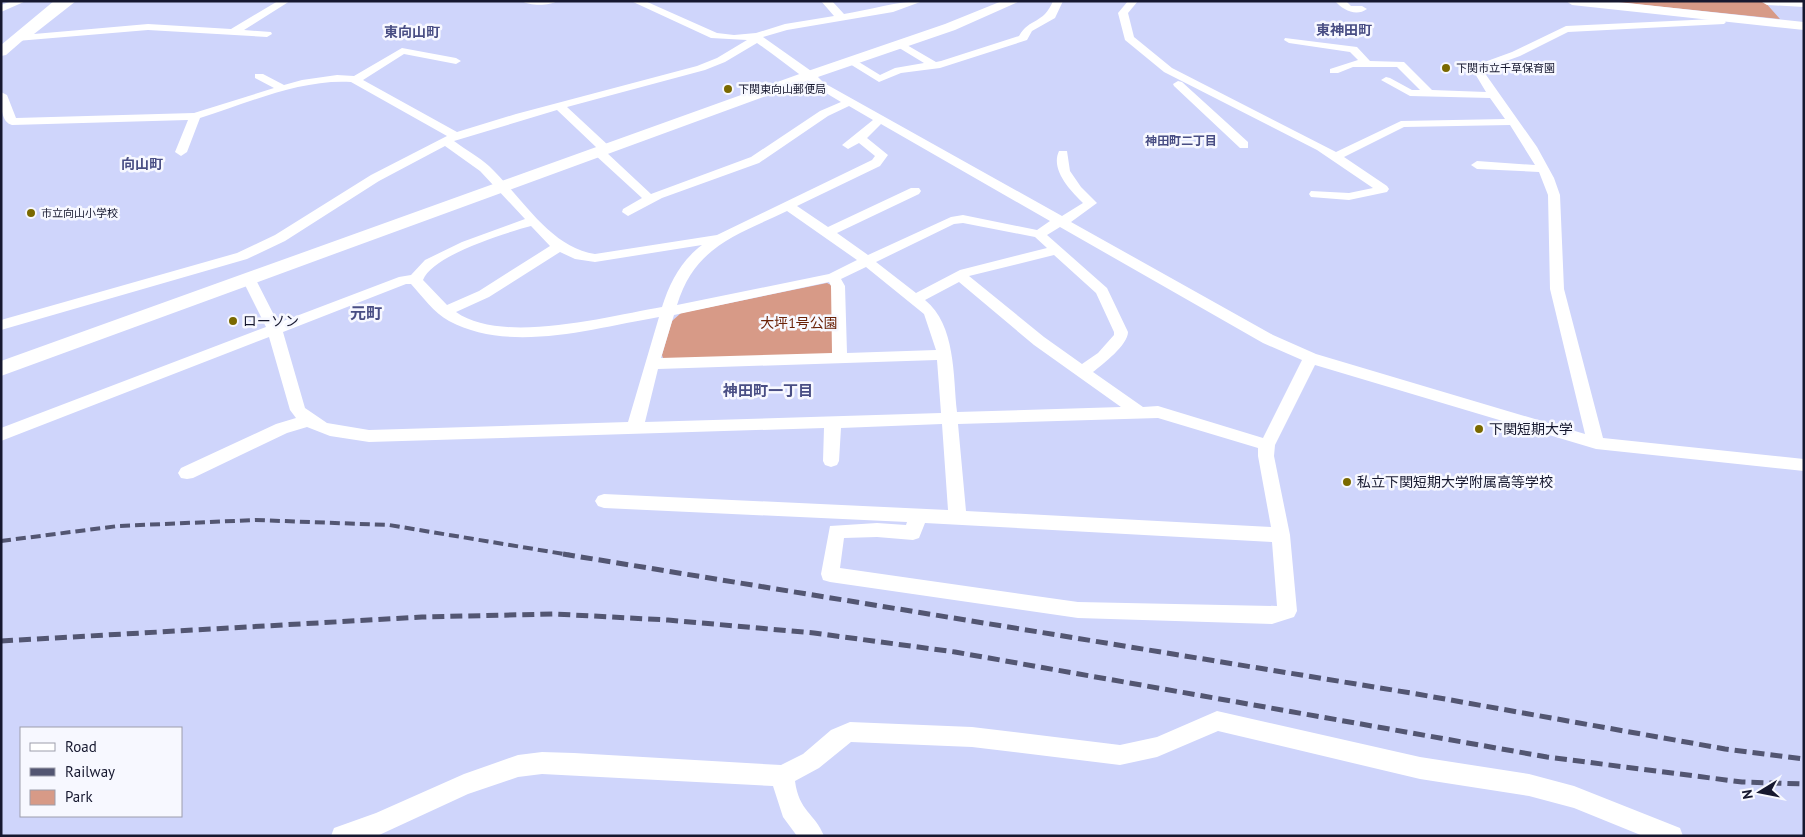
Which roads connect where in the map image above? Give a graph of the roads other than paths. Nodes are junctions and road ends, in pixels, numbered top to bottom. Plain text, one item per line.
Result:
1 (21, 1) edge
2 (54, 1) edge
3 (62, 1) edge
4 (71, 1) edge
5 (285, 1) edge
6 (527, 1) edge
7 (552, 1) edge
8 (636, 1) edge
9 (826, 1) edge
10 (918, 1) edge
11 (1014, 1) edge
12 (1058, 1) edge
13 (1340, 1) edge
14 (1572, 1) edge
15 (1129, 2) edge
16 (1767, 2) edge
17 (1804, 4) edge
18 (1, 10) edge
19 (1362, 14) dead end
20 (841, 17) junction
21 (1716, 17) junction
22 (1804, 26) edge
23 (233, 32) junction
24 (267, 34) dead end
25 (757, 37) junction
26 (22, 38) junction
27 (1289, 40) dead end
28 (900, 44) junction
29 (1, 52) edge
30 (456, 61) dead end
31 (850, 61) junction
32 (1366, 63) junction
33 (934, 65) junction
34 (1334, 70) dead end
35 (948, 74) dead end
36 (810, 75) junction
37 (259, 76) dead end
38 (355, 80) junction
39 (1185, 80) junction
40 (1386, 80) dead end
41 (283, 88) junction
42 (1407, 92) junction
43 (1382, 94) dead end
44 (1430, 94) junction
45 (1, 95) edge
46 (1492, 95) junction
47 (850, 102) junction
48 (560, 106) junction
49 (195, 116) junction
50 (880, 119) junction
51 (1512, 122) junction
52 (861, 137) junction
53 (451, 139) junction
54 (848, 145) dead end
55 (1244, 145) dead end
56 (601, 150) junction
57 (181, 152) dead end
58 (1062, 154) dead end
59 (1336, 156) junction
60 (1477, 165) dead end
61 (1543, 169) junction
62 (501, 186) junction
63 (915, 191) dead end
64 (1315, 194) dead end
65 (651, 200) junction
66 (788, 206) junction
67 (628, 212) dead end
68 (534, 221) junction
69 (1061, 221) junction
70 (827, 233) junction
71 (1039, 234) junction
72 (720, 238) junction
73 (558, 246) junction
74 (1057, 250) junction
75 (242, 256) junction
76 (868, 262) junction
77 (960, 276) junction
78 (833, 277) junction
79 (254, 278) junction
80 (416, 279) junction
81 (916, 299) junction
82 (669, 310) junction
83 (445, 311) junction
84 (1, 324) edge
85 (275, 331) junction
86 (943, 355) junction
87 (840, 357) junction
88 (1311, 358) junction
89 (652, 364) junction
90 (1, 369) edge
91 (1082, 372) junction
92 (1140, 413) junction
93 (949, 417) junction
94 (308, 421) junction
95 (833, 421) junction
96 (635, 428) junction
97 (1, 435) edge
98 (1596, 443) junction
99 (1267, 445) junction
100 (831, 462) dead end
101 (1804, 466) edge
102 (187, 473) dead end
103 (604, 501) dead end
104 (918, 517) junction
105 (958, 519) junction
106 (1281, 535) junction
107 (783, 776) junction
108 (342, 836) edge
109 (813, 836) edge
110 (1672, 836) edge

1 - 18 street
2 - 29 street
3 - 29 street
4 - 26 street
5 - 23 street
6 - 7 street
8 - 25 street
9 - 20 street
10 - 20 street
11 - 28 street
12 - 33 street
13 - 19 street
14 - 21 street
15 - 39 street
16 - 17 street
20 - 25 street
21 - 22 street
21 - 46 street
23 - 24 street
23 - 26 street
25 - 36 street
25 - 48 street
26 - 29 street
27 - 32 street
28 - 31 street
28 - 33 street
30 - 38 street
31 - 33 street
31 - 36 street
32 - 34 street
32 - 44 street
33 - 35 street
36 - 47 street
36 - 56 street
37 - 41 street
38 - 41 street
38 - 53 street
39 - 55 street
39 - 59 street
40 - 42 street
41 - 49 street
42 - 43 street
42 - 44 street
44 - 46 street
45 - 49 street
46 - 51 street
47 - 50 street
47 - 65 street
48 - 53 street
48 - 56 street
49 - 57 street
50 - 52 street
50 - 69 street
51 - 59 street
51 - 61 street
52 - 54 street
52 - 66 street
53 - 62 street
53 - 75 street
56 - 62 street
56 - 65 street
58 - 69 street
59 - 64 street
60 - 61 street
61 - 98 street
62 - 68 street
62 - 79 street
63 - 70 street
65 - 67 street
66 - 70 street
66 - 72 street
68 - 73 street
68 - 80 street
69 - 71 street
69 - 88 street
70 - 76 street
71 - 74 street
71 - 76 street
72 - 73 street
72 - 82 street
73 - 83 street
74 - 77 street
74 - 91 street
75 - 79 street
75 - 84 street
76 - 78 street
76 - 81 street
77 - 81 street
77 - 91 street
78 - 82 street
78 - 87 street
79 - 85 street
79 - 90 street
80 - 83 street
80 - 85 street
81 - 86 street
82 - 83 street
82 - 89 street
85 - 94 street
85 - 97 street
86 - 87 street
86 - 93 street
87 - 89 street
88 - 98 street
88 - 99 street
89 - 96 street
91 - 92 street
92 - 93 street
92 - 99 street
93 - 95 street
93 - 105 street
94 - 96 street
94 - 102 street
95 - 96 street
95 - 100 street
98 - 101 street
99 - 106 street
103 - 104 street
104 - 105 street
104 - 106 street
105 - 106 street
107 - 108 street
107 - 109 street
107 - 110 street

